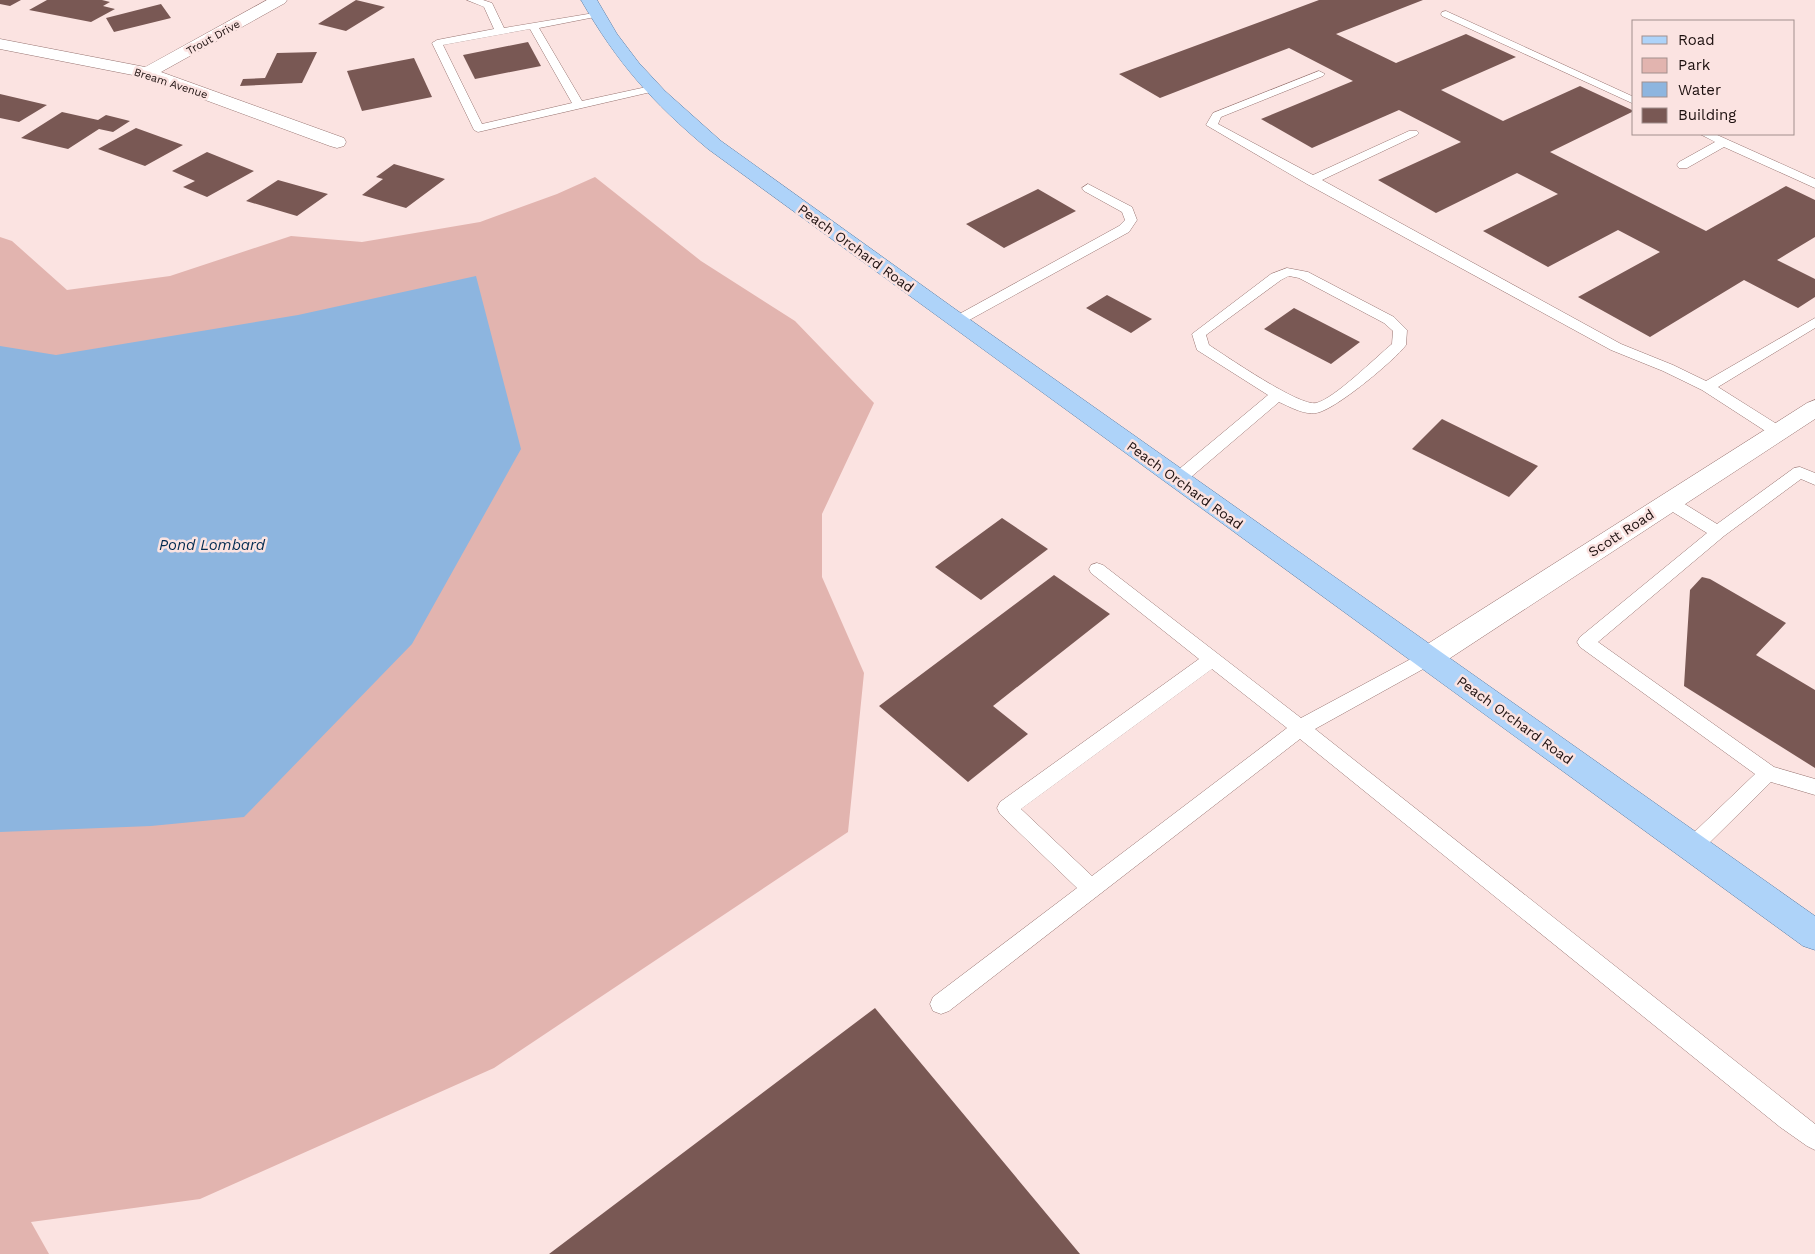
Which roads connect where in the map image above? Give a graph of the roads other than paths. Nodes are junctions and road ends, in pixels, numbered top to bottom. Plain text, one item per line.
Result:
1 (279, 0) edge
2 (472, 0) edge
3 (490, 2) edge
4 (593, 7) edge
5 (1446, 14) dead end
6 (532, 26) junction
7 (501, 32) junction
8 (0, 44) edge
9 (147, 73) junction
10 (1319, 74) dead end
11 (651, 89) junction
12 (1632, 100) edge
13 (580, 105) junction
14 (1413, 133) dead end
15 (1708, 135) edge
16 (337, 142) dead end
17 (1724, 142) junction
18 (1682, 165) dead end
19 (1311, 181) junction
20 (1815, 184) edge
21 (1088, 188) dead end
22 (957, 321) junction
23 (1815, 322) edge
24 (1708, 387) junction
25 (1278, 395) junction
26 (1815, 408) edge
27 (1778, 432) junction
28 (1178, 479) junction
29 (1815, 480) edge
30 (1669, 502) junction
31 (1718, 532) junction
32 (1096, 569) dead end
33 (1428, 658) junction
34 (1211, 660) junction
35 (1300, 728) junction
36 (1768, 773) junction
37 (1815, 787) edge
38 (1692, 847) junction
39 (1092, 889) junction
40 (1815, 935) edge
41 (941, 1004) dead end
42 (1815, 1138) edge

1 - 9 street, Trout Drive
2 - 3 lane
3 - 7 lane
4 - 6 lane
4 - 11 main road, Peach Orchard Road
5 - 12 lane
6 - 7 lane
6 - 13 lane
7 - 13 lane
8 - 9 street, Bream Avenue
9 - 16 street, Bream Avenue
10 - 19 lane
11 - 13 lane
11 - 22 main road, Peach Orchard Road
14 - 19 lane
15 - 17 lane
17 - 18 lane
17 - 20 lane
19 - 24 lane
21 - 22 lane
22 - 28 main road, Peach Orchard Road
23 - 24 lane
24 - 27 lane
25 - 25 lane
25 - 28 lane
26 - 27 street, Scott Road
27 - 30 street, Scott Road
28 - 33 main road, Peach Orchard Road
29 - 31 lane
30 - 31 lane
30 - 33 street, Scott Road
31 - 36 lane
32 - 34 lane
33 - 35 lane
33 - 38 main road, Peach Orchard Road
34 - 35 lane
34 - 39 lane
35 - 39 lane
35 - 42 lane
36 - 37 lane
36 - 38 lane
38 - 40 main road, Peach Orchard Road
39 - 41 lane

